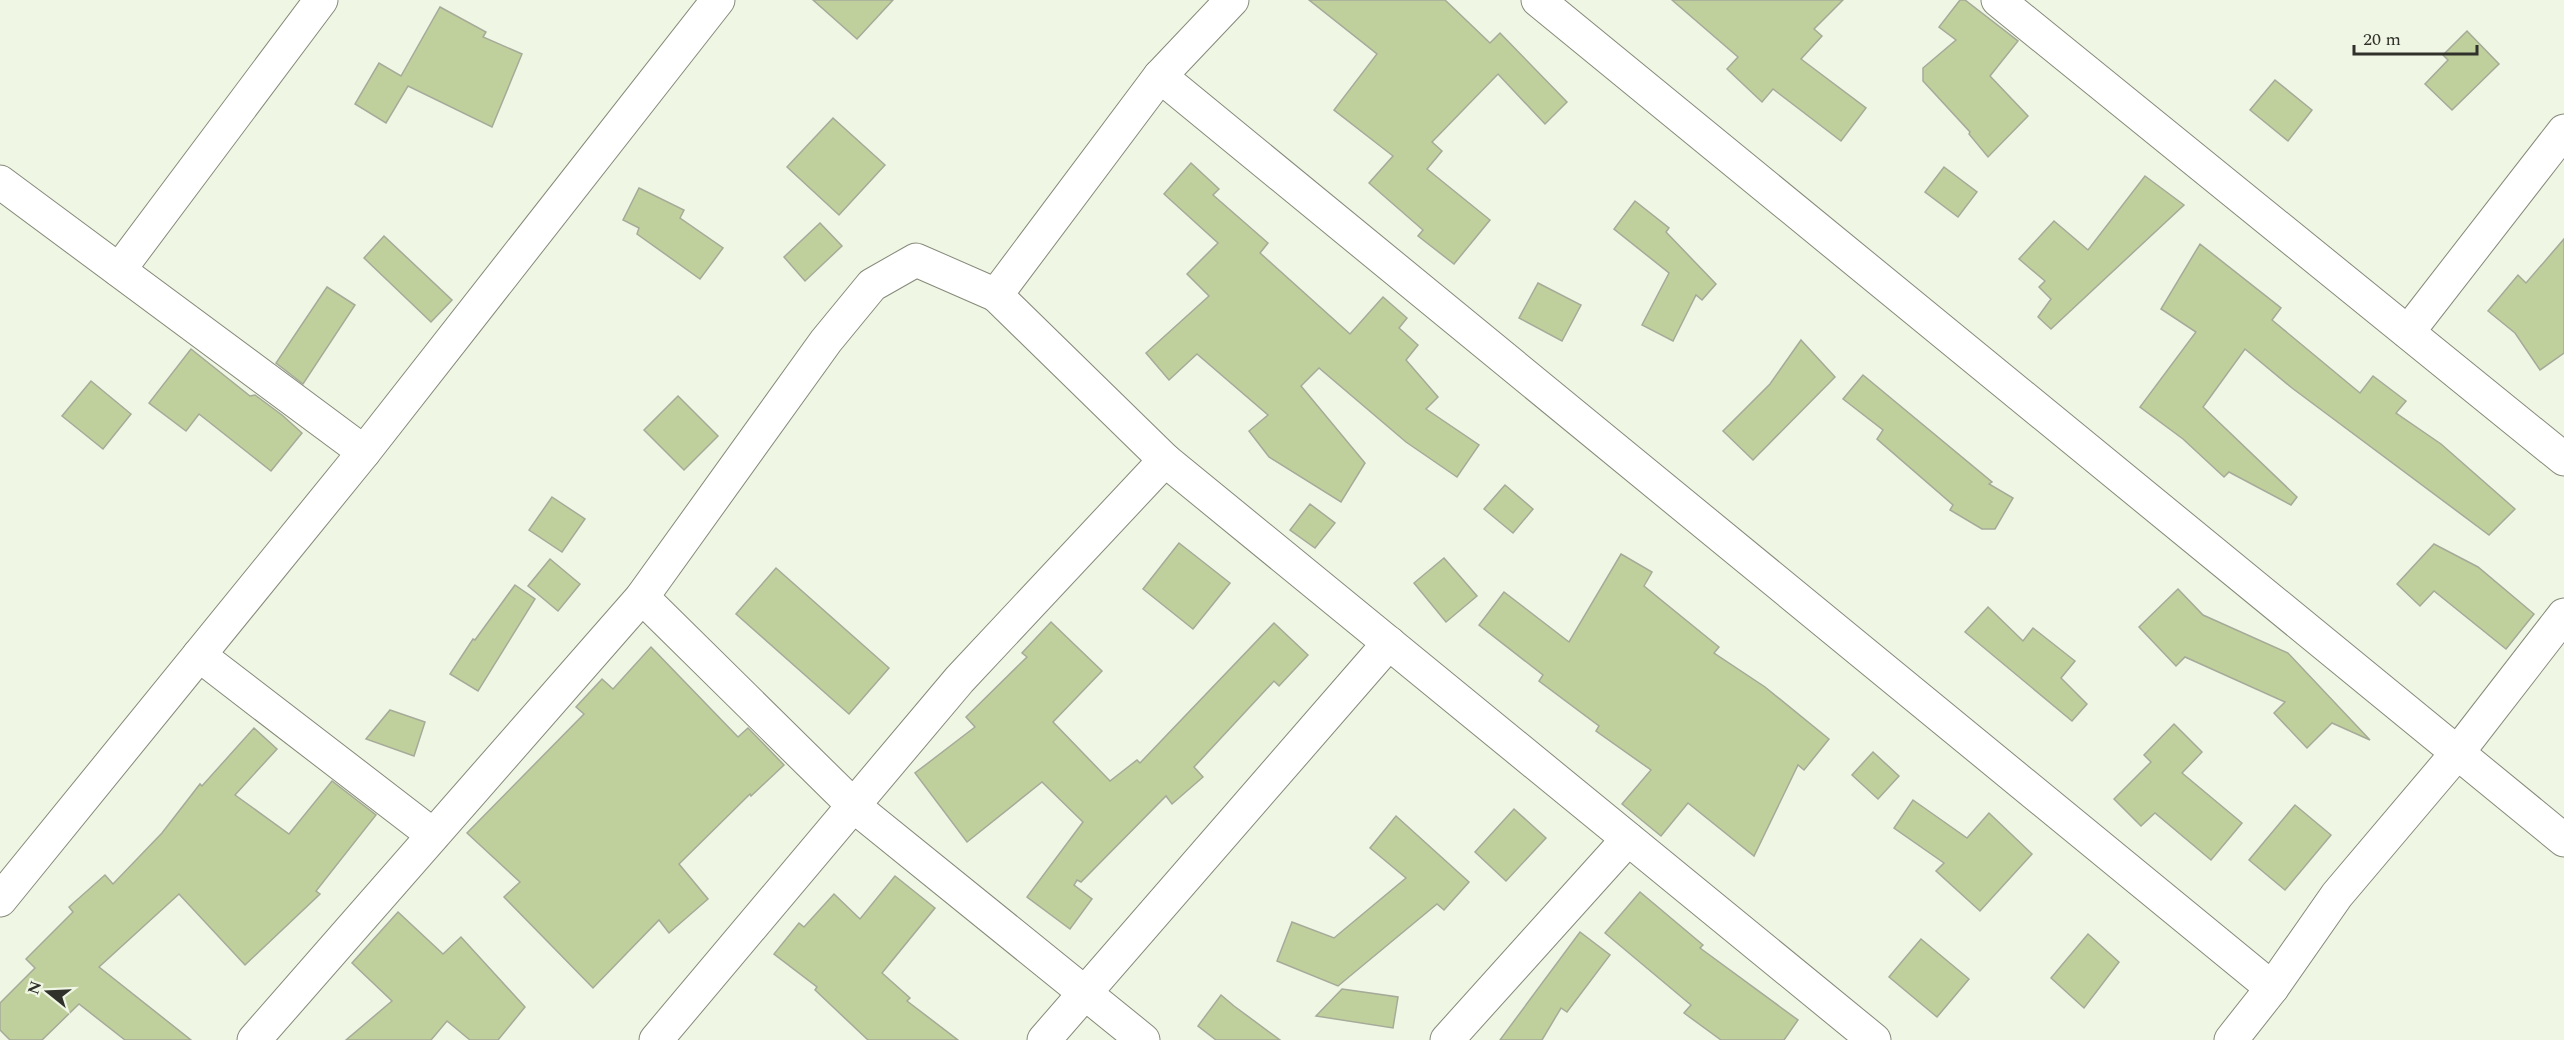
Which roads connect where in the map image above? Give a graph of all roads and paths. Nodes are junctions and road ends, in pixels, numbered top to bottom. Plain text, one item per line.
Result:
1 (321, 0) edge
2 (718, 0) edge
3 (1232, 0) edge
4 (1538, 0) edge
5 (1998, 0) edge
6 (1160, 76) junction
7 (2564, 131) edge
8 (0, 182) edge
9 (119, 270) junction
10 (996, 294) junction
11 (2408, 332) junction
12 (364, 452) junction
13 (1166, 459) junction
14 (2564, 459) edge
15 (642, 597) junction
16 (2564, 615) edge
17 (1389, 643) junction
18 (199, 655) junction
19 (2458, 752) junction
20 (855, 807) junction
21 (433, 835) junction
22 (1628, 839) junction
23 (2564, 840) edge
24 (0, 900) edge
25 (2272, 988) junction
26 (1084, 994) junction
27 (1863, 1037) edge
28 (254, 1040) edge
29 (656, 1040) edge
30 (1044, 1040) edge
31 (1143, 1040) edge
32 (1447, 1040) edge
33 (2231, 1040) edge

1 - 9 street
2 - 12 street
3 - 6 street
4 - 19 street
5 - 11 street
6 - 10 street
6 - 25 street
7 - 11 street
8 - 9 street
9 - 12 street
10 - 13 street
10 - 15 street
11 - 14 street
12 - 18 street
13 - 17 street
13 - 20 street
15 - 20 street
15 - 21 street
16 - 19 street
17 - 22 street
17 - 26 street
18 - 21 street
18 - 24 street
19 - 23 street
19 - 25 street
20 - 26 street
20 - 29 street
21 - 28 street
22 - 27 street
22 - 32 street
25 - 33 street
26 - 30 street
26 - 31 street

